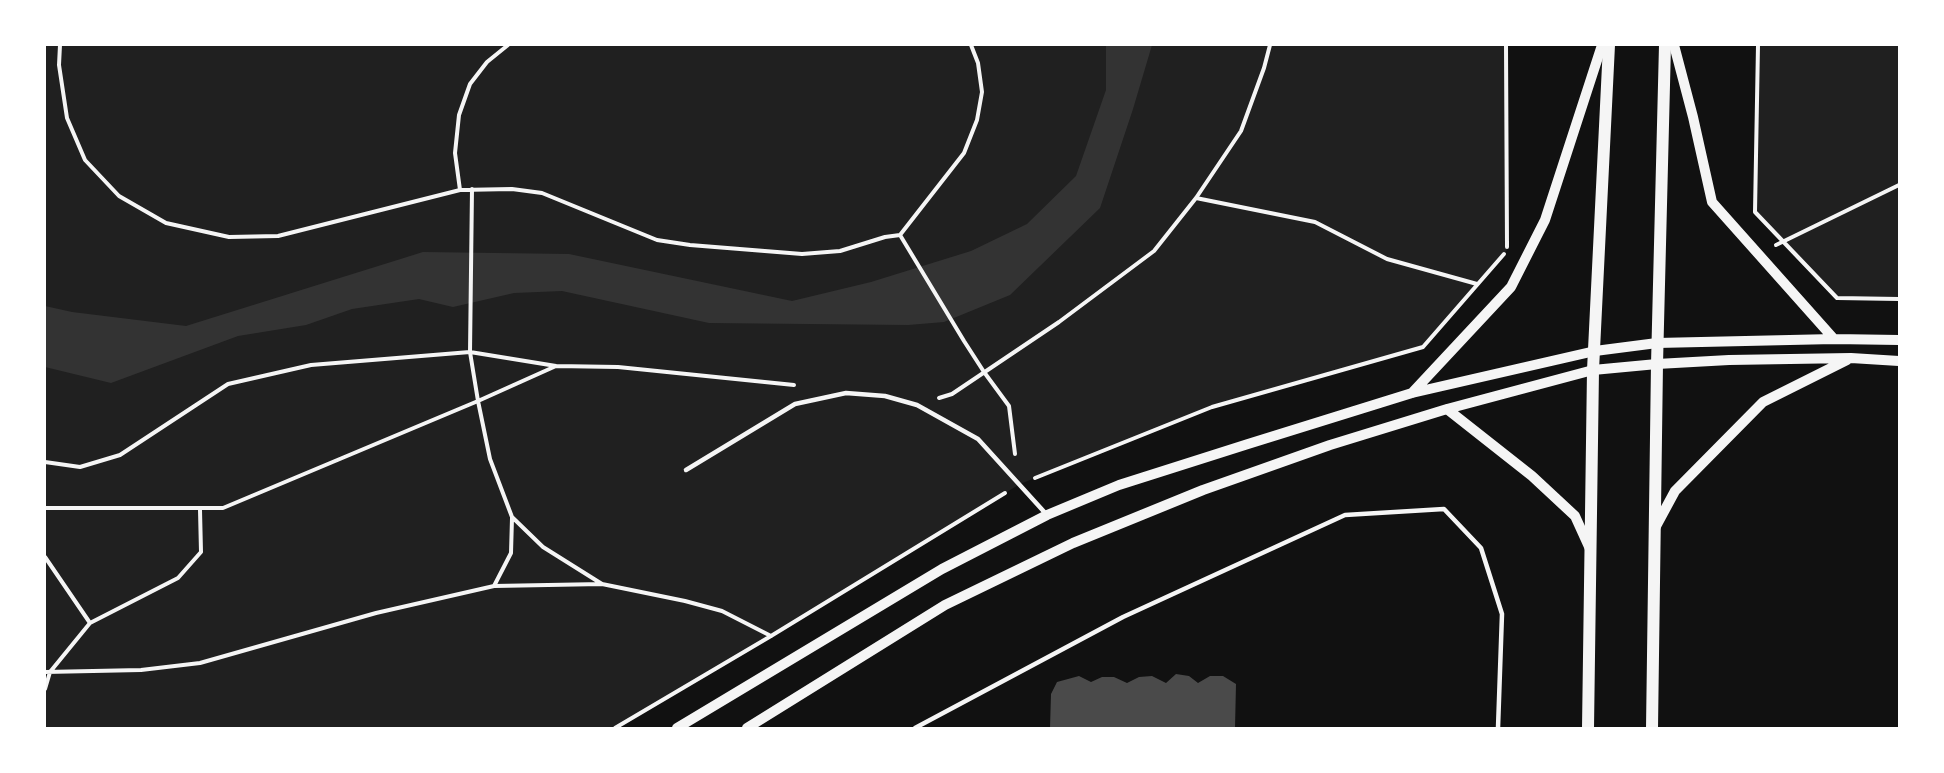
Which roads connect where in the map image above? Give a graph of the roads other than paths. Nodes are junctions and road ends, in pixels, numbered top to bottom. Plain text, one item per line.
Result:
1 (1602, 45) edge
2 (1609, 45) edge
3 (1665, 45) edge
4 (1674, 45) edge
5 (1834, 339) junction
6 (1899, 340) edge
7 (1658, 343) junction
8 (1594, 351) junction
9 (1851, 358) junction
10 (1899, 361) edge
11 (1657, 364) junction
12 (1593, 370) junction
13 (1412, 393) junction
14 (1447, 409) junction
15 (686, 470) dead end
16 (1047, 515) junction
17 (1655, 528) junction
18 (1590, 549) junction
19 (677, 728) edge
20 (747, 728) edge
21 (915, 728) edge
22 (1498, 728) edge
23 (1588, 728) edge
24 (1652, 728) edge

1 - 13 street
2 - 8 main road
3 - 7 main road
4 - 5 street
5 - 6 street
5 - 7 street
7 - 8 street
7 - 11 main road
8 - 12 main road
8 - 13 street
9 - 10 street
9 - 11 street
9 - 17 street
11 - 12 street
11 - 17 main road
12 - 14 street
12 - 18 main road
13 - 16 street
14 - 18 street
14 - 20 street
15 - 16 lane
16 - 19 street
17 - 24 main road
18 - 23 main road
21 - 22 lane

